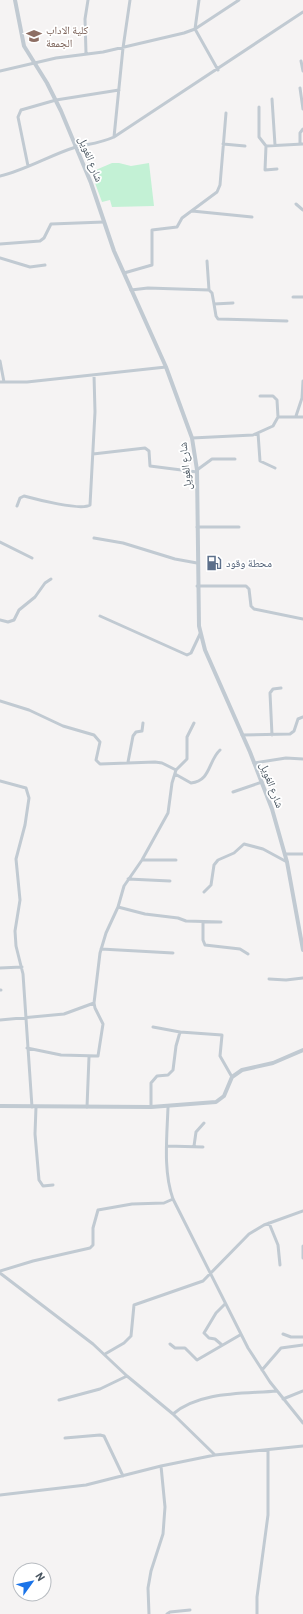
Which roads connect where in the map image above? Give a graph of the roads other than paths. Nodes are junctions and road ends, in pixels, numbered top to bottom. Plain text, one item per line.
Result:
1 (15, 0) edge
2 (88, 0) edge
3 (130, 0) edge
4 (199, 0) edge
5 (239, 0) edge
6 (303, 12) edge
7 (195, 29) junction
8 (123, 48) junction
9 (86, 53) junction
10 (301, 61) dead end
11 (33, 62) junction
12 (0, 70) edge
13 (218, 70) junction
14 (303, 71) edge
15 (300, 88) dead end
16 (119, 90) junction
17 (272, 99) dead end
18 (56, 100) junction
19 (259, 107) dead end
20 (303, 109) edge
21 (226, 113) dead end
22 (303, 129) edge
23 (114, 137) junction
24 (223, 144) junction
25 (301, 144) edge
26 (275, 145) junction
27 (245, 146) dead end
28 (266, 146) junction
29 (77, 147) junction
30 (28, 166) junction
31 (277, 169) dead end
32 (0, 176) edge
33 (296, 204) dead end
34 (303, 210) edge
35 (192, 211) junction
36 (252, 217) dead end
37 (104, 222) junction
38 (0, 244) edge
39 (0, 258) edge
40 (207, 261) dead end
41 (45, 265) dead end
42 (124, 273) junction
43 (132, 290) junction
44 (209, 290) junction
45 (293, 297) dead end
46 (303, 297) edge
47 (232, 303) dead end
48 (214, 304) junction
49 (287, 321) dead end
50 (0, 361) edge
51 (166, 366) junction
52 (94, 375) junction
53 (303, 381) edge
54 (2, 382) edge
55 (260, 396) dead end
56 (296, 416) junction
57 (278, 417) junction
58 (303, 417) edge
59 (258, 433) junction
60 (192, 438) junction
61 (93, 454) junction
62 (235, 459) dead end
63 (275, 468) dead end
64 (197, 471) junction
65 (17, 506) dead end
66 (198, 527) junction
67 (239, 527) dead end
68 (94, 538) dead end
69 (0, 542) edge
70 (32, 558) dead end
71 (197, 563) junction
72 (51, 579) dead end
73 (197, 586) junction
74 (100, 616) dead end
75 (303, 619) edge
76 (0, 620) edge
77 (200, 634) junction
78 (281, 688) dead end
79 (0, 701) edge
80 (303, 713) edge
81 (302, 717) edge
82 (143, 723) dead end
83 (194, 723) dead end
84 (242, 735) junction
85 (272, 735) junction
86 (220, 750) dead end
87 (303, 759) edge
88 (128, 762) junction
89 (254, 763) junction
90 (175, 772) junction
91 (0, 781) edge
92 (262, 782) junction
93 (233, 792) dead end
94 (285, 854) junction
95 (303, 854) edge
96 (142, 860) junction
97 (176, 860) dead end
98 (287, 862) junction
99 (128, 880) junction
100 (170, 881) dead end
101 (204, 892) dead end
102 (118, 907) junction
103 (203, 922) junction
104 (221, 922) dead end
105 (101, 948) junction
106 (303, 950) edge
107 (173, 953) dead end
108 (248, 954) dead end
109 (22, 967) junction
110 (0, 968) edge
111 (303, 978) edge
112 (269, 979) dead end
113 (94, 1003) junction
114 (24, 1016) junction
115 (0, 1020) edge
116 (153, 1027) dead end
117 (180, 1032) junction
118 (27, 1048) junction
119 (303, 1050) edge
120 (89, 1057) junction
121 (232, 1077) junction
122 (0, 1106) edge
123 (34, 1107) junction
124 (87, 1107) junction
125 (150, 1107) junction
126 (168, 1107) junction
127 (204, 1123) dead end
128 (167, 1146) junction
129 (194, 1146) junction
130 (203, 1146) dead end
131 (53, 1185) dead end
132 (173, 1199) junction
133 (303, 1211) edge
134 (269, 1223) junction
135 (303, 1246) edge
136 (303, 1258) edge
137 (280, 1265) dead end
138 (0, 1272) edge
139 (210, 1273) junction
140 (225, 1304) junction
141 (283, 1334) dead end
142 (240, 1335) junction
143 (303, 1337) edge
144 (170, 1344) dead end
145 (222, 1345) junction
146 (303, 1345) edge
147 (104, 1354) junction
148 (262, 1370) junction
149 (127, 1376) junction
150 (277, 1391) junction
151 (303, 1391) edge
152 (283, 1399) junction
153 (59, 1400) dead end
154 (173, 1414) junction
155 (303, 1423) edge
156 (65, 1438) dead end
157 (303, 1446) edge
158 (268, 1450) junction
159 (215, 1455) junction
160 (161, 1466) junction
161 (123, 1476) junction
162 (0, 1495) edge
163 (190, 1610) dead end
164 (149, 1614) edge
165 (167, 1614) edge
166 (257, 1614) edge

1 - 11 street, شارع الغويل
2 - 9 street
3 - 8 street
4 - 7 street
5 - 7 street
6 - 13 street
7 - 8 street
7 - 13 street
8 - 9 street
8 - 16 street
9 - 11 street
10 - 14 street
11 - 12 street
11 - 18 street, شارع الغويل
13 - 23 street
15 - 20 street
16 - 18 street
16 - 23 street
17 - 26 street
18 - 29 street, شارع الغويل
18 - 30 street
19 - 28 street
21 - 24 street
22 - 25 street
23 - 29 street
24 - 27 street
24 - 35 street
25 - 26 street
26 - 28 street
28 - 31 street
29 - 30 street
29 - 37 street, شارع الغويل
30 - 32 street
33 - 34 street
35 - 36 street
35 - 42 street
37 - 38 street
37 - 42 street, شارع الغويل
39 - 41 street
40 - 44 street
42 - 43 street, شارع الغويل
43 - 44 street
43 - 51 street, شارع الغويل
44 - 48 street
45 - 46 street
47 - 48 street
48 - 49 street
50 - 54 street
51 - 52 street
51 - 60 street, شارع الغويل
52 - 54 street
52 - 61 street
53 - 56 street
55 - 57 street
56 - 57 street
56 - 58 street
57 - 59 street
59 - 60 street
59 - 63 street
60 - 64 street, شارع الغويل
61 - 64 street
61 - 65 street
62 - 64 street
64 - 66 street, شارع الغويل
66 - 67 street
66 - 71 street, شارع الغويل
68 - 71 street
69 - 70 street
71 - 73 street, شارع الغويل
72 - 76 street
73 - 75 street
73 - 77 street, شارع الغويل
74 - 77 street
77 - 84 street, شارع الغويل
78 - 85 street
79 - 88 street
80 - 81 street
81 - 85 street
82 - 88 street
83 - 90 street
84 - 85 street
84 - 89 street, شارع الغويل
86 - 90 street
87 - 89 street
88 - 90 street
89 - 92 street, شارع الغويل
90 - 96 street
91 - 109 street
92 - 93 street
92 - 94 street, شارع الغويل
94 - 95 street
94 - 98 street, شارع الغويل
96 - 97 street
96 - 99 street
98 - 101 street
98 - 106 street, شارع الغويل
99 - 100 street
99 - 102 street
102 - 103 street
102 - 105 street
103 - 104 street
103 - 108 street
105 - 107 street
105 - 113 street
109 - 110 street
109 - 114 street
111 - 112 street
113 - 114 street
113 - 120 street
114 - 115 street
114 - 118 street
116 - 117 street
117 - 121 street
117 - 125 street
118 - 120 street
118 - 123 street
119 - 121 street
120 - 124 street
121 - 126 street
122 - 123 street
123 - 124 street
123 - 131 street
124 - 125 street
125 - 126 street
126 - 128 street
127 - 129 street
128 - 129 street
128 - 132 street
129 - 130 street
132 - 138 street
132 - 139 street
133 - 134 street
134 - 137 street
134 - 139 street
135 - 136 street
138 - 147 street
139 - 140 street
139 - 147 street
140 - 142 street
140 - 145 street
141 - 143 street
142 - 145 street
142 - 148 street
144 - 145 street
146 - 148 street
147 - 149 street
148 - 150 street
149 - 153 street
149 - 154 street
150 - 152 street
150 - 154 street
151 - 152 street
152 - 155 street
154 - 159 street
156 - 161 street
157 - 158 street
158 - 159 street
158 - 166 street
159 - 160 street
160 - 161 street
160 - 164 street
161 - 162 street
163 - 165 street

